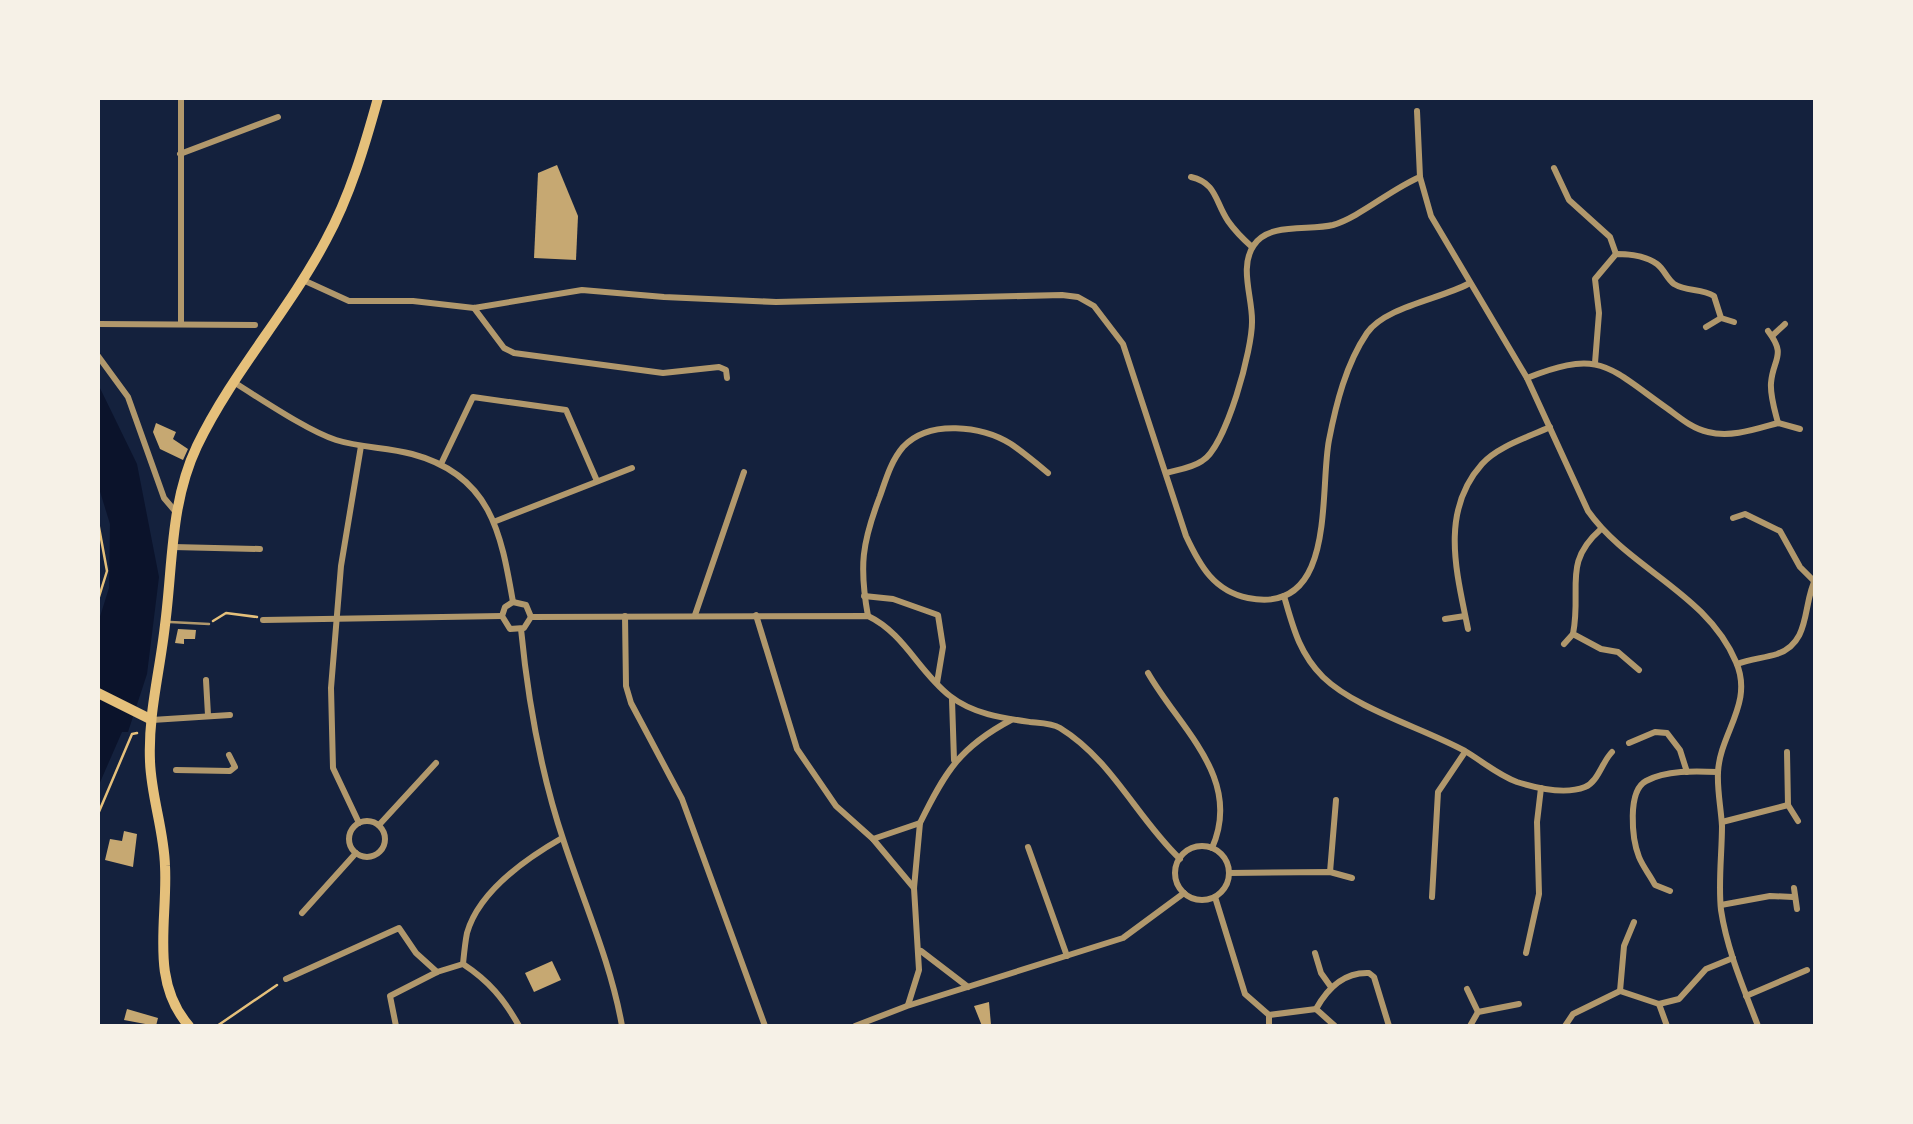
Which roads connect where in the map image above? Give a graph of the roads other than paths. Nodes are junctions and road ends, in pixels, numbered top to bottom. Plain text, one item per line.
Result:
1 (181, 98) edge
2 (378, 98) edge
3 (1417, 111) dead end
4 (278, 117) dead end
5 (180, 154) junction
6 (1554, 168) dead end
7 (1191, 177) dead end
8 (1420, 177) junction
9 (1252, 247) junction
10 (1616, 254) junction
11 (302, 280) junction
12 (1468, 284) junction
13 (474, 308) junction
14 (1720, 318) junction
15 (1734, 322) dead end
16 (98, 324) edge
17 (181, 324) junction
18 (1785, 324) dead end
19 (255, 325) dead end
20 (1706, 327) dead end
21 (98, 356) edge
22 (713, 356) dead end
23 (1595, 363) junction
24 (714, 368) junction
25 (727, 378) dead end
26 (1527, 378) junction
27 (234, 382) junction
28 (1778, 423) junction
29 (1550, 426) junction
30 (1800, 429) dead end
31 (361, 446) junction
32 (442, 464) junction
33 (632, 468) dead end
34 (744, 472) dead end
35 (1048, 473) dead end
36 (1166, 473) junction
37 (597, 481) junction
38 (175, 511) junction
39 (1733, 518) dead end
40 (496, 521) junction
41 (1601, 529) junction
42 (172, 548) junction
43 (260, 549) dead end
44 (1814, 579) edge
45 (864, 596) junction
46 (1284, 596) junction
47 (513, 602) junction
48 (695, 614) junction
49 (756, 615) junction
50 (502, 616) junction
51 (625, 616) junction
52 (868, 616) junction
53 (1465, 616) junction
54 (336, 617) junction
55 (531, 617) junction
56 (1445, 619) dead end
57 (263, 620) road end
58 (166, 622) junction
59 (209, 624) road end
60 (521, 629) junction
61 (1468, 630) dead end
62 (1573, 634) junction
63 (1564, 644) dead end
64 (1737, 664) junction
65 (1639, 670) dead end
66 (1148, 672) dead end
67 (206, 680) dead end
68 (936, 685) junction
69 (98, 693) edge
70 (952, 698) junction
71 (208, 714) junction
72 (230, 715) dead end
73 (150, 719) junction
74 (1012, 720) junction
75 (1629, 743) dead end
76 (1465, 751) junction
77 (1612, 752) dead end
78 (1787, 752) dead end
79 (229, 755) dead end
80 (954, 760) junction
81 (436, 763) dead end
82 (176, 770) dead end
83 (1687, 772) junction
84 (1718, 772) junction
85 (1541, 788) junction
86 (1336, 800) dead end
87 (1788, 804) junction
88 (1798, 821) dead end
89 (1722, 822) junction
90 (358, 823) junction
91 (920, 823) junction
92 (379, 825) junction
93 (562, 838) junction
94 (873, 839) junction
95 (1028, 847) dead end
96 (1212, 848) junction
97 (356, 853) junction
98 (1180, 859) junction
99 (1330, 872) junction
100 (1229, 873) junction
101 (1352, 878) dead end
102 (914, 888) junction
103 (1794, 888) dead end
104 (1670, 891) dead end
105 (1184, 893) junction
106 (1432, 897) dead end
107 (1215, 898) junction
108 (1794, 898) junction
109 (1721, 905) junction
110 (1798, 909) dead end
111 (302, 913) dead end
112 (1634, 922) dead end
113 (920, 950) junction
114 (1315, 953) dead end
115 (1526, 953) dead end
116 (1067, 956) junction
117 (1733, 958) junction
118 (463, 964) junction
119 (1807, 970) dead end
120 (437, 972) junction
121 (286, 979) road end
122 (968, 986) junction
123 (1331, 987) junction
124 (1466, 989) dead end
125 (1620, 991) junction
126 (1746, 996) junction
127 (1518, 1004) dead end
128 (1659, 1004) junction
129 (908, 1006) junction
130 (1316, 1009) junction
131 (1478, 1012) junction
132 (1269, 1014) junction
133 (189, 1026) edge
134 (396, 1026) edge
135 (519, 1026) edge
136 (622, 1026) edge
137 (765, 1026) edge
138 (854, 1026) edge
139 (1270, 1026) edge
140 (1335, 1026) edge
141 (1389, 1026) edge
142 (1470, 1026) edge
143 (1565, 1026) edge
144 (1667, 1026) edge
145 (1758, 1026) edge

1 - 5 street
2 - 11 highway
3 - 8 street
4 - 5 street
5 - 17 street
6 - 10 street
7 - 9 street
8 - 9 street
8 - 12 street
9 - 36 street
10 - 14 street
10 - 23 street
11 - 13 street
11 - 27 highway
12 - 26 street
12 - 46 street
13 - 24 street
13 - 36 street
14 - 15 street
14 - 20 street
16 - 17 street
17 - 19 street
18 - 28 street
21 - 38 street
22 - 24 street
23 - 26 street
23 - 28 street
24 - 25 street
26 - 29 street
27 - 31 street
27 - 38 highway
28 - 30 street
29 - 41 street
29 - 53 street
31 - 32 street
31 - 54 street
32 - 37 street
32 - 40 street
33 - 37 street
34 - 48 street
35 - 45 street
36 - 46 street
37 - 40 street
38 - 42 highway
39 - 44 street
40 - 47 street
41 - 62 street
41 - 64 street
42 - 43 street
42 - 58 highway
44 - 64 street
45 - 52 street
45 - 68 street
46 - 76 street
47 - 50 street
47 - 55 street
48 - 49 street
48 - 51 street
49 - 52 street
49 - 94 street
50 - 54 street
50 - 60 street
51 - 55 street
51 - 137 street
52 - 68 street
53 - 56 street
53 - 61 street
54 - 57 street
54 - 90 street
55 - 60 street
58 - 59 lane
58 - 73 highway
60 - 93 street
62 - 63 street
62 - 65 street
64 - 84 street
66 - 96 street
67 - 71 street
68 - 70 street
69 - 73 highway
70 - 74 street
70 - 80 street
71 - 72 street
71 - 73 street
73 - 133 highway
74 - 80 street
74 - 98 street
75 - 83 street
76 - 85 street
76 - 106 street
77 - 85 street
78 - 87 street
79 - 82 street
80 - 91 street
81 - 92 street
83 - 84 street
83 - 104 street
84 - 89 street
85 - 115 street
86 - 99 street
87 - 88 street
87 - 89 street
89 - 109 street
90 - 92 street
90 - 97 street
91 - 94 street
91 - 102 street
92 - 97 street
93 - 118 street
93 - 136 street
94 - 102 street
95 - 116 street
96 - 98 street
96 - 100 street
97 - 111 street
98 - 105 street
99 - 100 street
99 - 101 street
100 - 107 street
102 - 113 street
103 - 108 street
105 - 107 street
105 - 116 street
107 - 132 street
108 - 109 street
108 - 110 street
109 - 117 street
112 - 125 street
113 - 122 street
113 - 129 street
114 - 123 street
116 - 122 street
117 - 126 street
117 - 128 street
118 - 120 street
118 - 135 street
119 - 126 street
120 - 121 street
120 - 134 street
122 - 129 street
123 - 130 street
123 - 141 street
124 - 131 street
125 - 128 street
125 - 143 street
126 - 145 street
127 - 131 street
128 - 144 street
129 - 138 street
130 - 132 street
130 - 140 street
131 - 142 street
132 - 139 street

